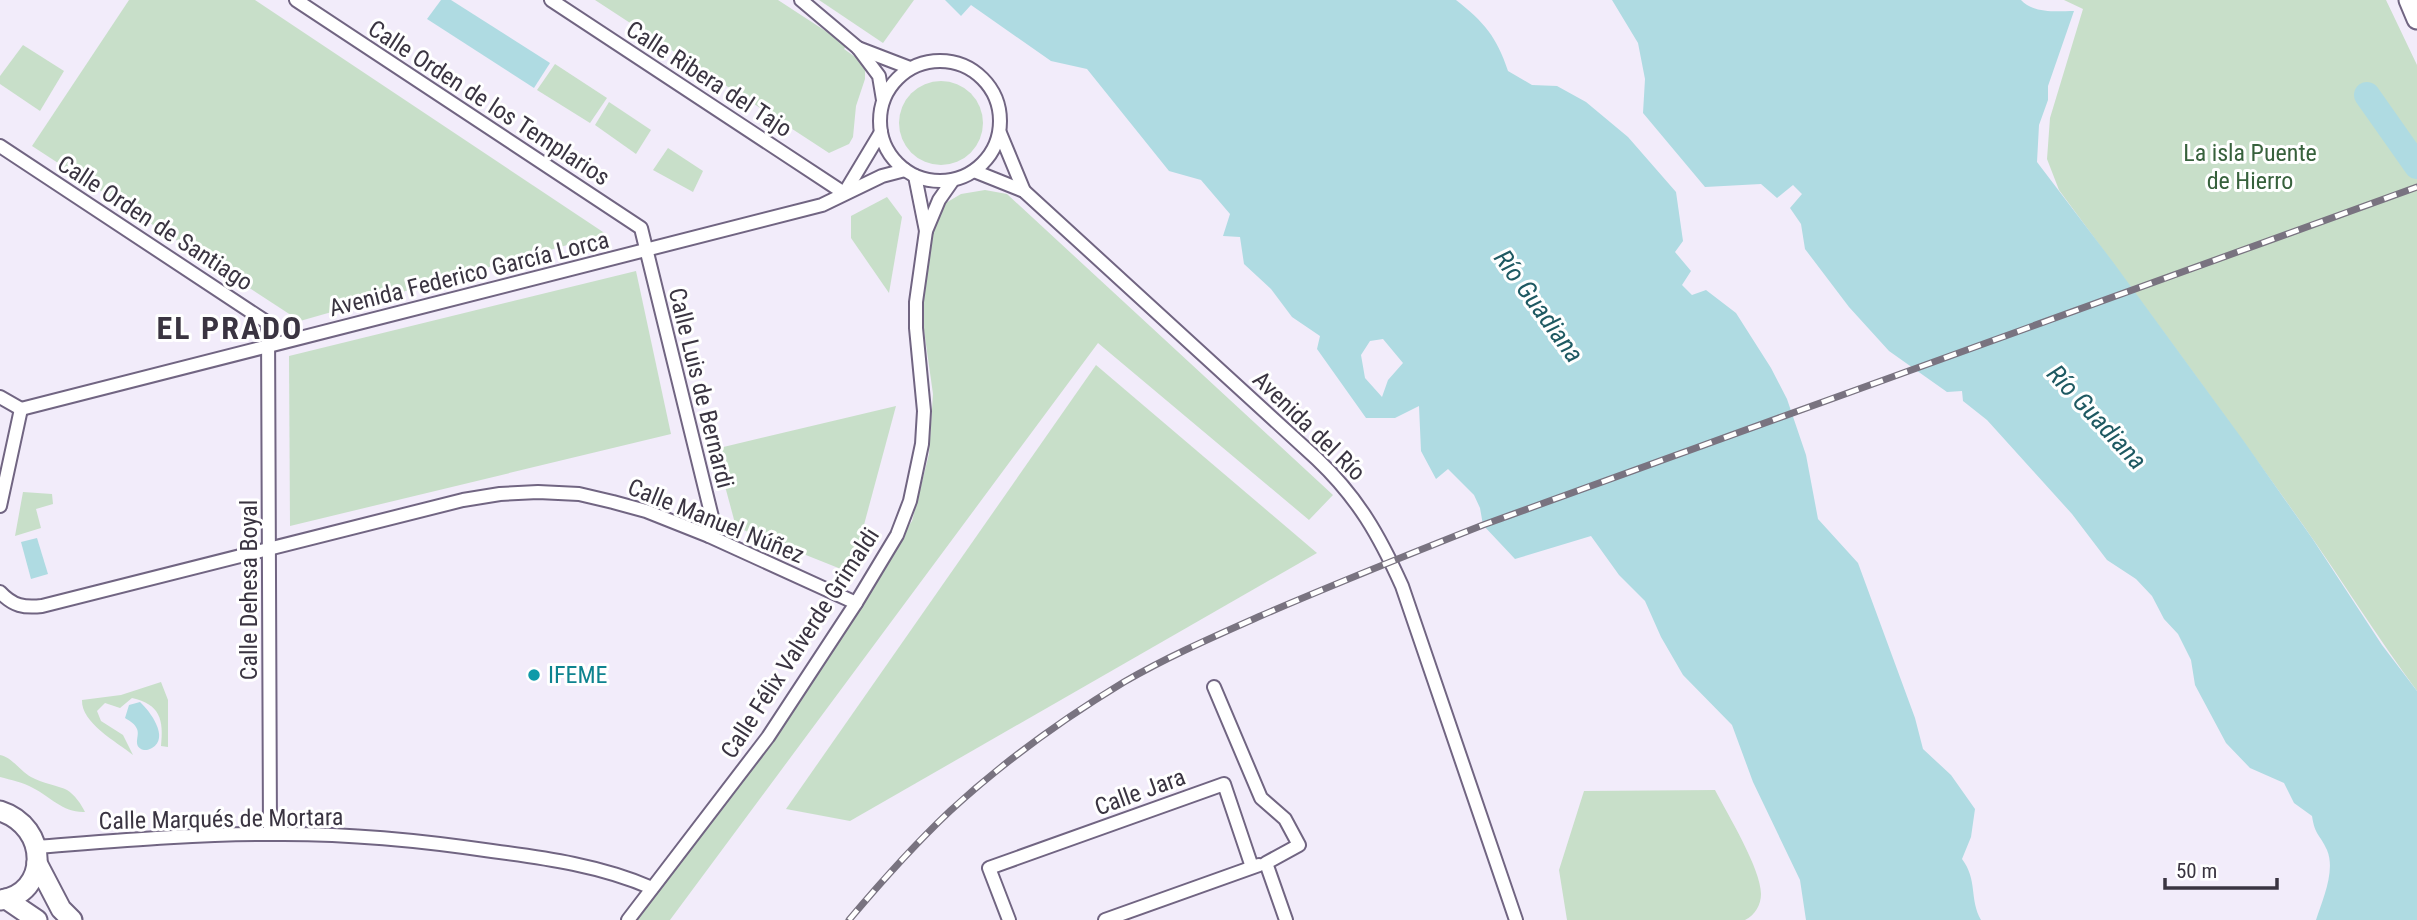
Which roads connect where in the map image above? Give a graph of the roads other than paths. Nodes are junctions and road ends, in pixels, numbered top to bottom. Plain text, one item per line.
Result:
1 (296, 0) edge
2 (551, 0) edge
3 (801, 0) edge
4 (2409, 0) edge
5 (2417, 19) edge
6 (858, 48) junction
7 (910, 68) junction
8 (883, 100) junction
9 (881, 132) junction
10 (1000, 133) junction
11 (0, 146) edge
12 (974, 171) junction
13 (910, 173) junction
14 (953, 180) junction
15 (1024, 191) junction
16 (844, 193) junction
17 (926, 231) junction
18 (645, 250) junction
19 (270, 346) junction
20 (0, 397) edge
21 (21, 408) junction
22 (0, 506) edge
23 (709, 536) junction
24 (269, 549) junction
25 (0, 593) edge
26 (856, 603) junction
27 (1214, 687) dead end
28 (0, 811) edge
29 (270, 834) junction
30 (37, 855) junction
31 (1266, 863) junction
32 (1252, 867) junction
33 (652, 888) junction
34 (3, 900) edge
35 (37, 920) edge
36 (72, 920) edge
37 (628, 920) edge
38 (1009, 920) edge
39 (1105, 920) edge
40 (1286, 920) edge
41 (1516, 920) edge

1 - 18 street, Calle Orden de los Templarios
2 - 16 street, Calle Ribera del Tajo
3 - 6 street
4 - 5 main road
6 - 7 street
6 - 8 street
7 - 8 street
7 - 10 street
8 - 9 street
9 - 13 street
9 - 16 street
10 - 12 street
10 - 15 street, Avenida del Río
11 - 19 street, Calle Orden de Santiago
12 - 14 street
12 - 15 street, Avenida del Río
13 - 14 street
13 - 16 street, Avenida Federico García Lorca
13 - 17 street, Calle Félix Valverde Grimaldi
14 - 17 street, Calle Félix Valverde Grimaldi
15 - 41 street, Avenida del Río
16 - 18 street, Avenida Federico García Lorca
17 - 26 street, Calle Félix Valverde Grimaldi
18 - 19 street, Avenida Federico García Lorca
18 - 23 street, Calle Luis de Bernardi
19 - 21 street, Avenida Federico García Lorca
19 - 24 street, Calle Dehesa Boyal
20 - 21 street
21 - 22 street
23 - 24 street, Calle Manuel Núñez
23 - 26 street, Calle Manuel Núñez
24 - 25 street, Calle Manuel Núñez
24 - 29 street, Calle Dehesa Boyal
26 - 33 street, Calle Félix Valverde Grimaldi
27 - 31 street
28 - 30 main road
29 - 30 street, Calle Marqués de Mortara
29 - 33 street, Calle Marqués de Mortara
30 - 34 main road
30 - 36 main road
31 - 32 street
31 - 40 street
32 - 38 street, Calle Jara
32 - 39 street
33 - 37 street, Calle Félix Valverde Grimaldi
34 - 35 main road

